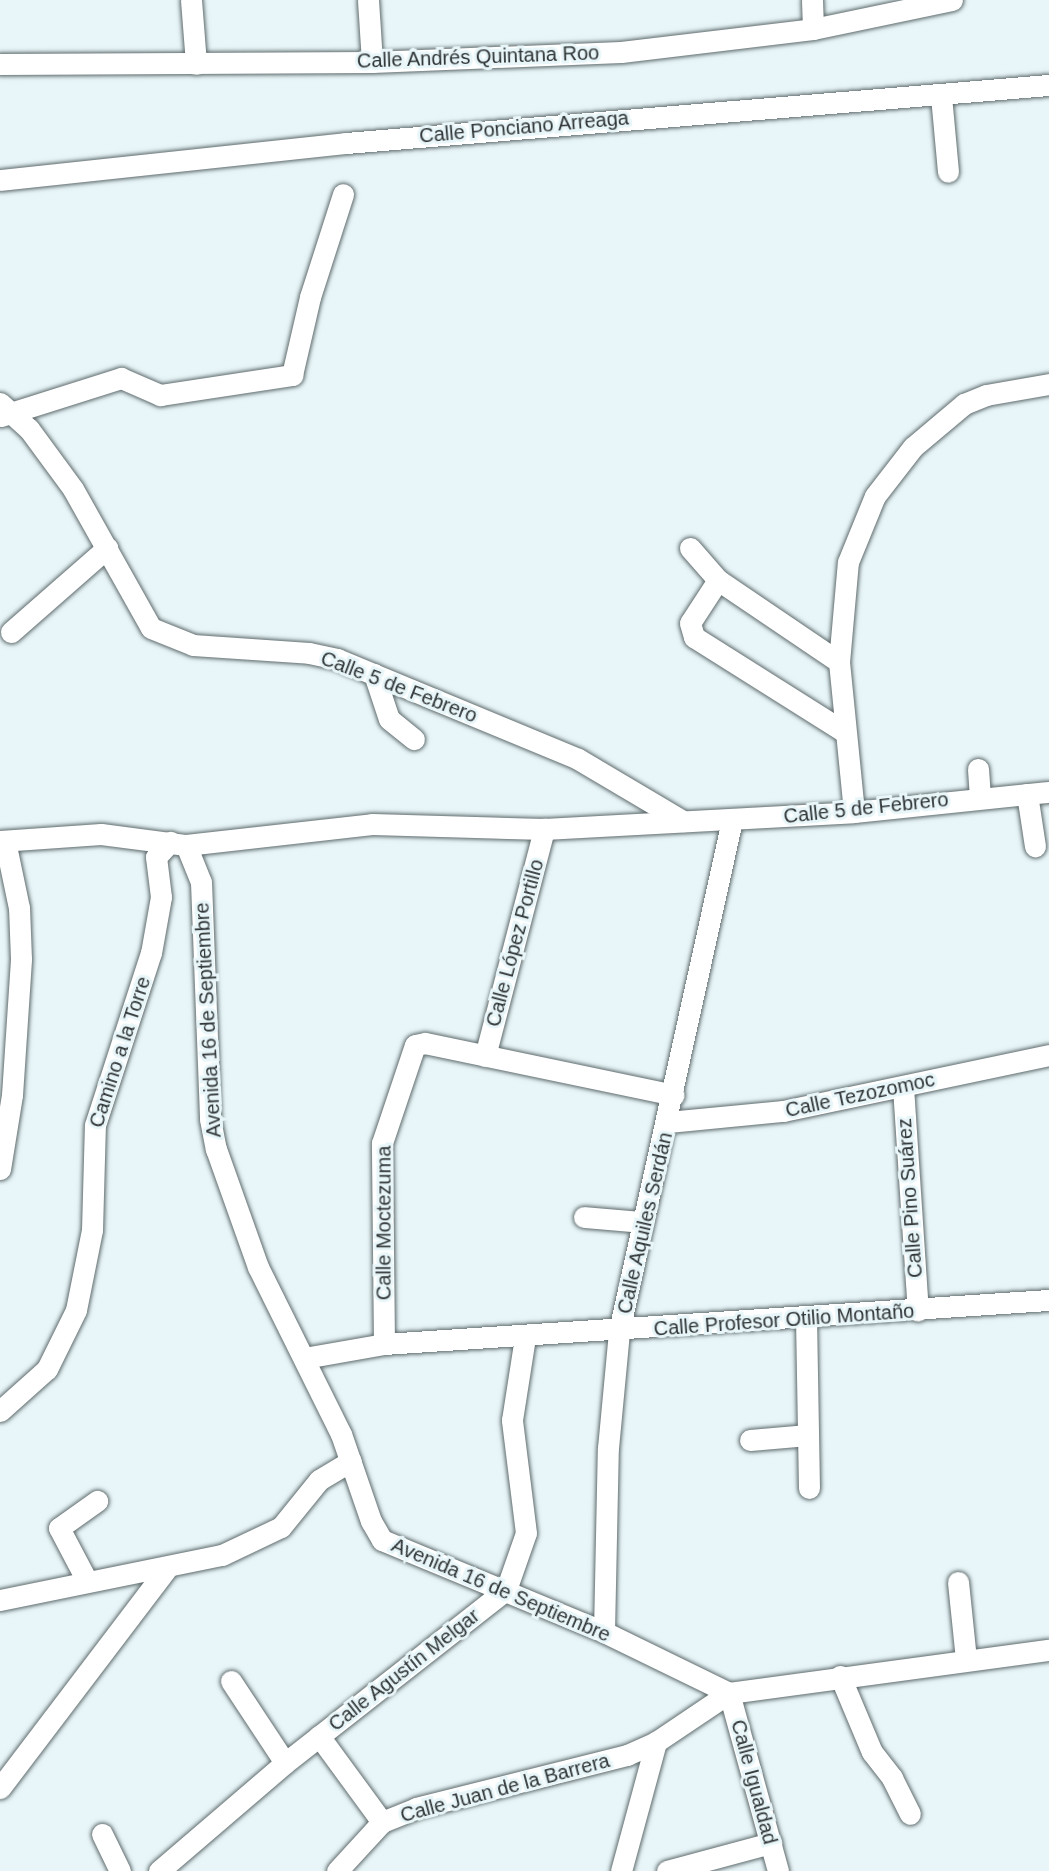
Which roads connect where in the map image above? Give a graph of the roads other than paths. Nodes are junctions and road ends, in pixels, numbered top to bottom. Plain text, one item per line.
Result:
1 (191, 0) edge
2 (368, 0) edge
3 (812, 0) edge
4 (945, 1) edge
5 (813, 29) junction
6 (372, 62) junction
7 (0, 64) edge
8 (196, 64) junction
9 (1049, 85) edge
10 (941, 96) junction
11 (948, 172) dead end
12 (0, 180) edge
13 (343, 194) dead end
14 (1049, 384) edge
15 (4, 410) edge
16 (107, 548) junction
17 (690, 548) dead end
18 (718, 580) junction
19 (11, 632) dead end
20 (839, 662) junction
21 (374, 674) junction
22 (843, 730) junction
23 (414, 739) dead end
24 (978, 769) dead end
25 (1049, 792) edge
26 (1027, 794) junction
27 (980, 797) junction
28 (854, 812) junction
29 (732, 820) junction
30 (683, 821) junction
31 (544, 829) junction
32 (3, 841) edge
33 (178, 844) junction
34 (1035, 846) dead end
35 (1049, 1054) edge
36 (485, 1056) junction
37 (903, 1087) junction
38 (674, 1095) junction
39 (668, 1122) junction
40 (0, 1169) edge
41 (584, 1217) dead end
42 (642, 1222) junction
43 (1049, 1300) edge
44 (918, 1310) junction
45 (806, 1317) junction
46 (620, 1331) junction
47 (525, 1337) junction
48 (384, 1344) junction
49 (304, 1358) junction
50 (0, 1411) edge
51 (808, 1435) junction
52 (750, 1440) dead end
53 (351, 1461) junction
54 (809, 1488) dead end
55 (97, 1501) dead end
56 (167, 1568) junction
57 (87, 1581) junction
58 (958, 1582) dead end
59 (506, 1590) junction
60 (0, 1600) edge
61 (604, 1632) junction
62 (1049, 1650) edge
63 (966, 1660) junction
64 (840, 1676) junction
65 (231, 1682) dead end
66 (729, 1693) junction
67 (319, 1736) junction
68 (656, 1742) junction
69 (285, 1763) junction
70 (0, 1788) edge
71 (910, 1814) dead end
72 (382, 1821) junction
73 (102, 1834) dead end
74 (771, 1843) junction
75 (120, 1871) edge
76 (159, 1871) edge
77 (337, 1871) edge
78 (621, 1871) edge
79 (667, 1871) edge
80 (778, 1871) edge

1 - 8 street
2 - 6 street
3 - 5 street
4 - 5 street, Calle Andrés Quintana Roo
5 - 6 street, Calle Andrés Quintana Roo
6 - 8 street, Calle Andrés Quintana Roo
7 - 8 street, Calle Andrés Quintana Roo
9 - 10 street, Calle Ponciano Arreaga
10 - 11 street
10 - 12 street, Calle Ponciano Arreaga
13 - 15 street
14 - 20 street
15 - 16 street, Calle 5 de Febrero
16 - 19 street
16 - 21 street, Calle 5 de Febrero
17 - 18 street
18 - 20 street
18 - 22 street
20 - 22 street
21 - 23 street
21 - 30 street, Calle 5 de Febrero
22 - 28 street
24 - 27 street
25 - 26 street, Calle 5 de Febrero
26 - 27 street, Calle 5 de Febrero
26 - 34 street
27 - 28 street, Calle 5 de Febrero
28 - 29 street, Calle 5 de Febrero
29 - 30 street, Calle 5 de Febrero
29 - 38 street, Calle Aquiles Serdán
30 - 31 street, Calle 5 de Febrero
31 - 33 street, Calle 5 de Febrero
31 - 36 street, Calle López Portillo
32 - 33 street, Calle 5 de Febrero
32 - 40 street
33 - 49 street, Avenida 16 de Septiembre
33 - 50 street, Camino a la Torre
35 - 37 street, Calle Tezozomoc
36 - 38 street
36 - 48 street, Calle Moctezuma
37 - 39 street, Calle Tezozomoc
37 - 44 street, Calle Pino Suárez
38 - 39 street, Calle Aquiles Serdán
39 - 42 street, Calle Aquiles Serdán
41 - 42 street
42 - 46 street, Calle Aquiles Serdán
43 - 44 street, Calle Profesor Otilio Montaño
44 - 45 street, Calle Profesor Otilio Montaño
45 - 46 street, Calle Profesor Otilio Montaño
45 - 51 street
46 - 47 street, Calle Profesor Otilio Montaño
46 - 61 street, Calle Aquiles Serdán
47 - 48 street, Calle Profesor Otilio Montaño
47 - 59 street
48 - 49 street, Calle Profesor Otilio Montaño
49 - 53 street, Avenida 16 de Septiembre
51 - 52 street
51 - 54 street
53 - 56 street
53 - 59 street, Avenida 16 de Septiembre
55 - 57 street
56 - 57 street
56 - 70 street
57 - 60 street
58 - 63 street
59 - 61 street, Avenida 16 de Septiembre
59 - 67 street, Calle Agustín Melgar
61 - 66 street, Avenida 16 de Septiembre
62 - 63 street
63 - 64 street
64 - 66 street
64 - 71 street
65 - 69 street
66 - 68 street, Calle Juan de la Barrera
66 - 74 street, Calle Igualdad
67 - 69 street, Calle Agustín Melgar
67 - 72 street
68 - 72 street, Calle Juan de la Barrera
68 - 78 street
69 - 76 street, Calle Agustín Melgar
72 - 77 street, Calle Juan de la Barrera
73 - 75 street
74 - 79 street
74 - 80 street, Calle Igualdad

